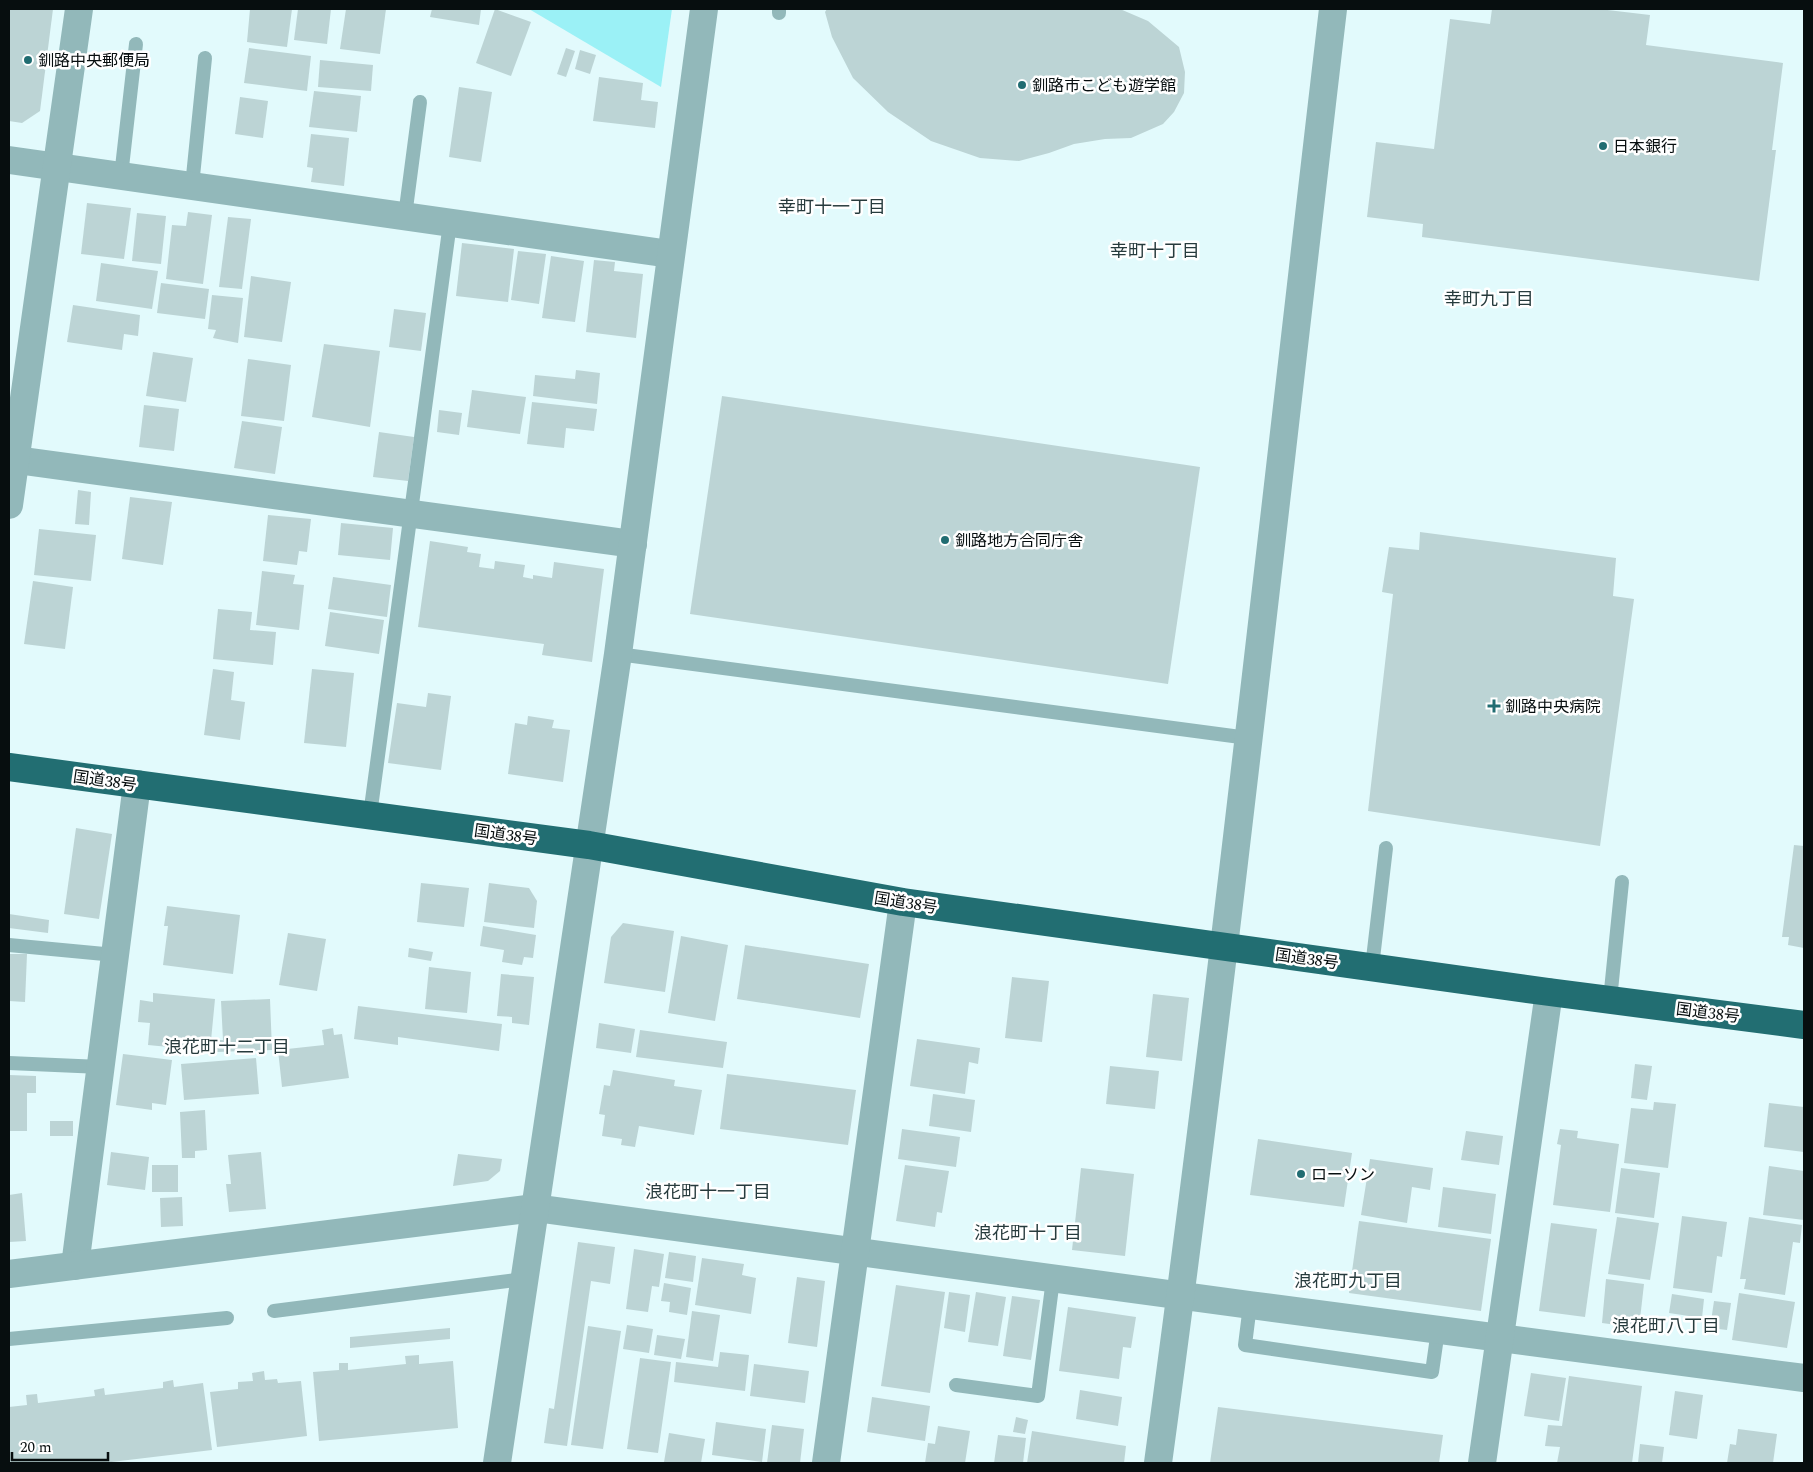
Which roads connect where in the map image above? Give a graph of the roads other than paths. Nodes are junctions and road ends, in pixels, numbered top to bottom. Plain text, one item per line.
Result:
1 (79, 9) edge
2 (704, 9) edge
3 (1333, 9) edge
4 (136, 44) dead end
5 (205, 58) dead end
6 (420, 102) dead end
7 (9, 160) edge
8 (57, 167) junction
9 (122, 176) junction
10 (192, 186) junction
11 (405, 216) junction
12 (450, 223) junction
13 (670, 254) junction
14 (12, 459) edge
15 (9, 505) edge
16 (410, 514) junction
17 (633, 544) junction
18 (618, 654) junction
19 (1248, 738) junction
20 (9, 767) edge
21 (137, 784) junction
22 (370, 815) junction
23 (589, 845) junction
24 (1386, 848) dead end
25 (1622, 882) dead end
26 (903, 902) junction
27 (9, 944) edge
28 (1224, 946) junction
29 (115, 955) junction
30 (1372, 967) junction
31 (1549, 992) junction
32 (1610, 1000) junction
33 (1804, 1025) edge
34 (9, 1063) edge
35 (101, 1067) junction
36 (535, 1208) junction
37 (855, 1252) junction
38 (75, 1266) junction
39 (9, 1274) edge
40 (524, 1279) junction
41 (1053, 1279) junction
42 (1181, 1296) junction
43 (1250, 1305) junction
44 (274, 1311) dead end
45 (227, 1318) dead end
46 (1438, 1330) junction
47 (1500, 1338) junction
48 (9, 1339) edge
49 (1804, 1378) edge
50 (956, 1386) dead end
51 (497, 1463) edge
52 (826, 1463) edge
53 (1158, 1463) edge
54 (1482, 1463) edge

1 - 8 street
2 - 13 street
3 - 19 street
4 - 9 lane
5 - 10 lane
6 - 11 lane
7 - 8 street
8 - 9 street
8 - 14 street
9 - 10 street
10 - 11 street
11 - 12 street
12 - 13 street
12 - 16 lane
13 - 17 street
14 - 15 street
14 - 16 street
16 - 17 street
16 - 22 lane
17 - 18 street
18 - 19 lane
18 - 23 street
19 - 28 street
20 - 21 highway, 国道38号
21 - 22 highway, 国道38号
21 - 29 street
22 - 23 highway, 国道38号
23 - 26 highway, 国道38号
23 - 36 street
24 - 30 lane
25 - 32 lane
26 - 28 highway, 国道38号
26 - 37 street
27 - 29 lane
28 - 30 highway, 国道38号
28 - 42 street
29 - 35 street
30 - 31 highway, 国道38号
31 - 32 highway, 国道38号
31 - 47 street
32 - 33 highway, 国道38号
34 - 35 lane
35 - 38 street
36 - 37 street
36 - 38 street
36 - 40 street
37 - 41 street
37 - 52 street
38 - 39 street
40 - 44 lane
40 - 51 street
41 - 42 street
41 - 50 lane
42 - 43 street
42 - 53 street
43 - 46 street
43 - 46 lane
45 - 48 lane
46 - 47 street
47 - 49 street
47 - 54 street

